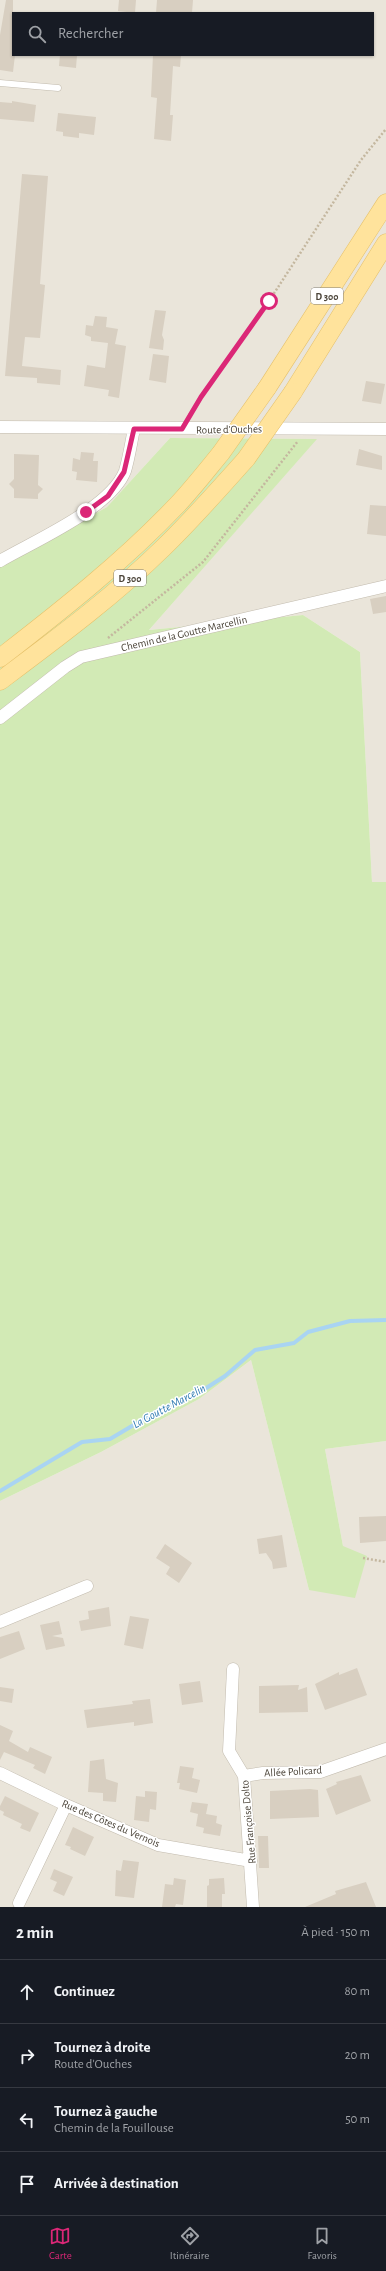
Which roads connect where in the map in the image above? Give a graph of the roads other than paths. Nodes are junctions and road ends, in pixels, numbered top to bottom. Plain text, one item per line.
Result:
1 (0, 83) edge
2 (58, 88) dead end
3 (386, 203) edge
4 (386, 243) edge
5 (0, 427) edge
6 (134, 429) junction
7 (386, 429) edge
8 (0, 560) edge
9 (386, 586) edge
10 (0, 658) edge
11 (0, 681) edge
12 (0, 718) edge
13 (87, 1586) dead end
14 (0, 1622) edge
15 (233, 1669) dead end
16 (386, 1749) edge
17 (0, 1773) edge
18 (244, 1776) junction
19 (66, 1805) junction
20 (251, 1862) junction
21 (19, 1903) dead end
22 (253, 1907) edge

1 - 2 lane
3 - 10 main road, D 300, bridge
4 - 11 main road, D 300, bridge
5 - 6 street, Route d'Ouches
6 - 7 street, Route d'Ouches
6 - 8 street
9 - 12 street, Chemin de la Goutte Marcellin
13 - 14 street
15 - 18 street, Rue Françoise Dolto
16 - 18 street, Allée Policard
17 - 19 street, Rue des Côtes du Vernois
18 - 20 street, Rue Françoise Dolto
19 - 20 street, Rue des Côtes du Vernois
19 - 21 street
20 - 22 street, Rue Françoise Dolto

